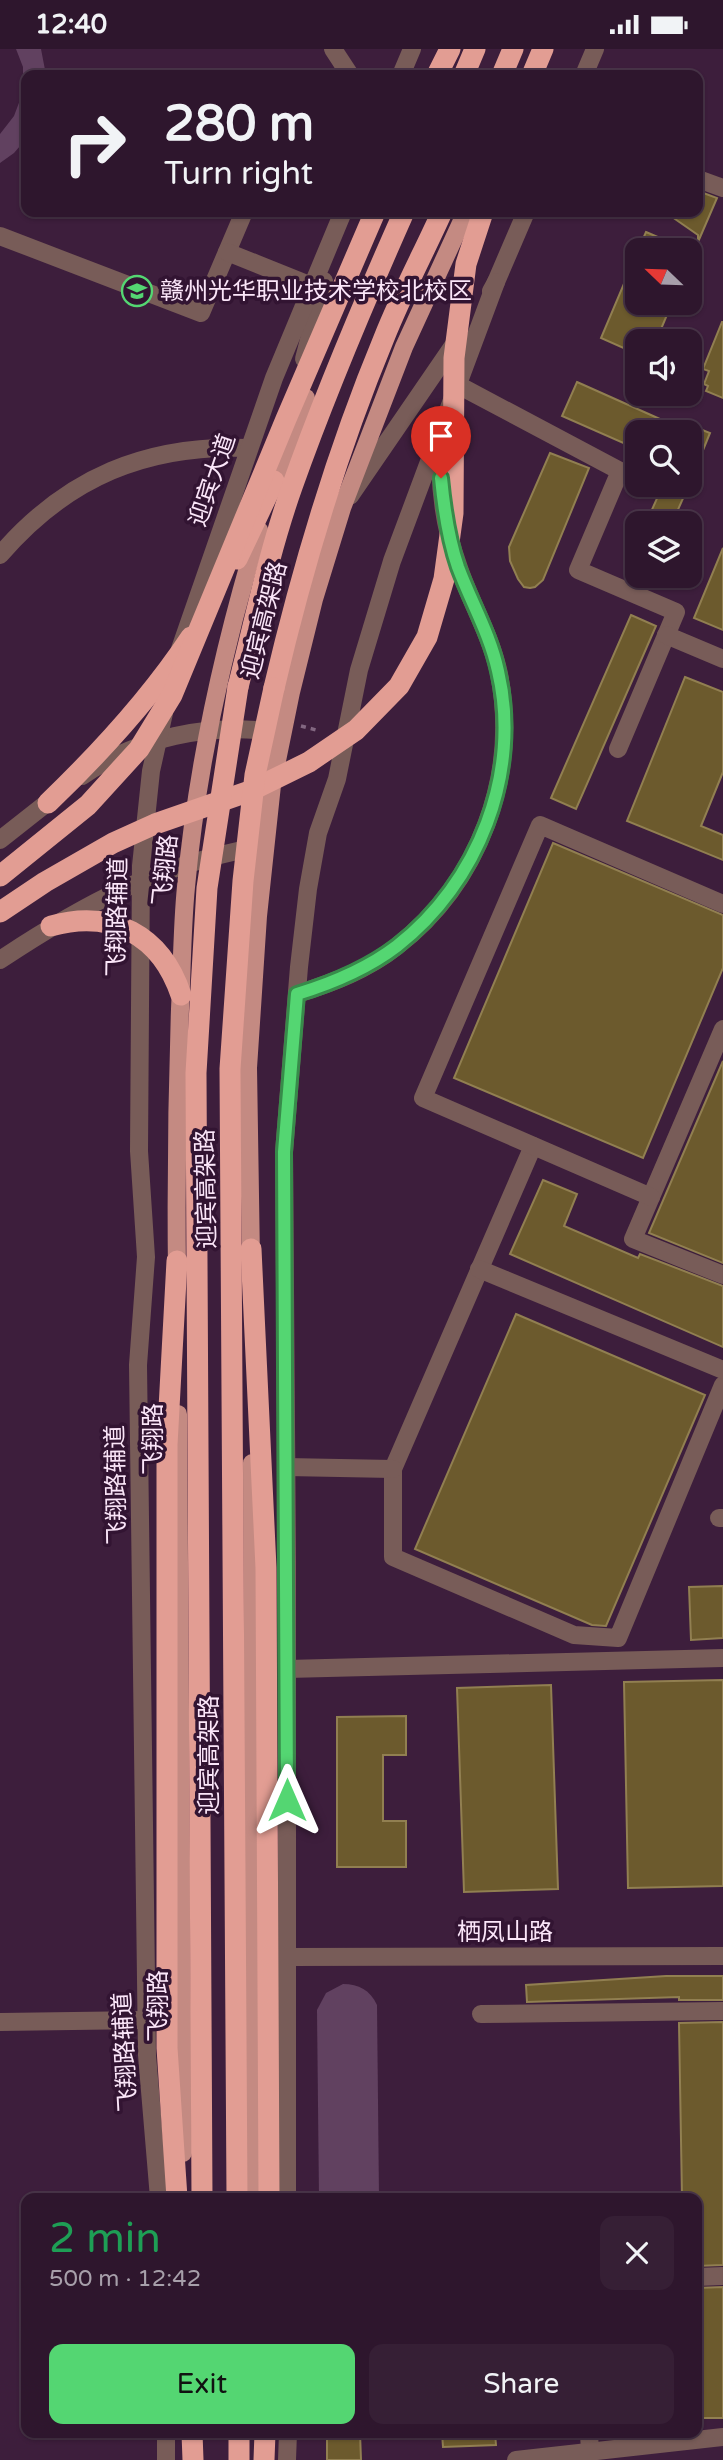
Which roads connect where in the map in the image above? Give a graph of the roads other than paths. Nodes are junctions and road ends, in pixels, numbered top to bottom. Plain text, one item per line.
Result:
1 (333, 49) edge
2 (412, 49) edge
3 (450, 49) edge
4 (475, 49) edge
5 (513, 49) edge
6 (541, 49) edge
7 (595, 49) edge
8 (348, 70) edge
9 (403, 70) edge
10 (441, 70) edge
11 (466, 70) edge
12 (504, 70) edge
13 (530, 70) edge
14 (534, 70) edge
15 (586, 70) edge
16 (703, 181) edge
17 (723, 188) edge
18 (242, 217) edge
19 (341, 217) edge
20 (373, 217) edge
21 (379, 217) edge
22 (402, 217) edge
23 (440, 217) edge
24 (464, 217) edge
25 (481, 217) edge
26 (524, 217) edge
27 (0, 236) edge
28 (227, 252) junction
29 (496, 282) junction
30 (312, 286) junction
31 (458, 385) junction
32 (443, 423) junction
33 (249, 448) junction
34 (274, 481) junction
35 (342, 508) junction
36 (0, 555) edge
37 (666, 635) junction
38 (178, 656) junction
39 (723, 659) edge
40 (211, 730) junction
41 (283, 733) junction
42 (158, 740) junction
43 (618, 749) dead end
44 (151, 771) joint
45 (48, 803) junction
46 (0, 840) edge
47 (265, 845) junction
48 (189, 863) junction
49 (0, 876) edge
50 (141, 880) junction
51 (723, 904) edge
52 (0, 912) edge
53 (51, 926) junction
54 (141, 937) junction
55 (0, 960) edge
56 (297, 994) junction
57 (181, 995) junction
58 (723, 1029) edge
59 (533, 1146) junction
60 (651, 1197) junction
61 (251, 1249) junction
62 (177, 1261) junction
63 (480, 1269) junction
64 (723, 1275) edge
65 (723, 1370) edge
66 (723, 1385) edge
67 (286, 1467) junction
68 (393, 1469) junction
69 (723, 1658) edge
70 (287, 1669) junction
71 (723, 1956) edge
72 (287, 1957) junction
73 (723, 2011) edge
74 (481, 2014) dead end
75 (146, 2020) junction
76 (0, 2022) edge
77 (159, 2193) edge
78 (177, 2193) edge
79 (184, 2193) edge
80 (202, 2193) edge
81 (237, 2193) edge
82 (254, 2193) edge
83 (269, 2193) edge
84 (288, 2193) edge
85 (723, 2276) edge
86 (702, 2277) edge
87 (723, 2437) edge
88 (166, 2438) edge
89 (185, 2438) edge
90 (192, 2438) edge
91 (203, 2438) edge
92 (239, 2438) edge
93 (255, 2438) edge
94 (265, 2438) edge
95 (288, 2438) edge
96 (589, 2438) edge
97 (590, 2452) junction
98 (166, 2460) edge
99 (186, 2460) edge
100 (193, 2460) edge
101 (203, 2460) edge
102 (239, 2460) edge
103 (256, 2460) edge
104 (264, 2460) edge
105 (287, 2460) edge
106 (516, 2460) edge

1 - 8 street
2 - 9 street
3 - 10 highway
4 - 11 highway
5 - 12 highway
6 - 13 main road
6 - 14 highway
7 - 15 street
16 - 17 street
18 - 28 street
19 - 30 street, 迎宾大道
19 - 34 street
20 - 49 highway, bridge
21 - 34 main road
22 - 80 highway, 迎宾高架路, bridge
23 - 81 highway, 迎宾高架路, bridge
24 - 35 main road
25 - 52 highway, bridge
26 - 29 street
27 - 28 street
28 - 30 street
29 - 31 street
29 - 35 street
30 - 33 street, 迎宾大道
31 - 32 street
31 - 37 street
32 - 56 street
32 - 56 street
33 - 36 street
33 - 38 street, 迎宾大道
34 - 38 highway
34 - 40 main road, 飞翔路
35 - 41 main road
37 - 39 street
37 - 43 street
38 - 42 street, 迎宾大道
38 - 45 highway
40 - 41 street
40 - 42 street
40 - 48 main road, 飞翔路
41 - 47 main road
42 - 44 street, 迎宾大道
42 - 45 street
44 - 50 street, 飞翔路辅道
45 - 46 street
47 - 48 street
47 - 61 main road
48 - 50 street
48 - 57 main road, 飞翔路
50 - 53 street
50 - 54 street, 飞翔路辅道
51 - 59 street
53 - 54 highway
53 - 55 street
54 - 57 highway
54 - 75 street, 飞翔路辅道
56 - 67 street
57 - 62 main road, 飞翔路
58 - 60 street
59 - 60 street
59 - 63 street
60 - 64 street
61 - 82 main road
61 - 83 highway
62 - 78 highway
62 - 79 main road, 飞翔路
63 - 65 street
63 - 68 street
66 - 68 street
67 - 68 street
67 - 70 street
69 - 70 street
70 - 72 street
71 - 72 street, 栖凤山路
72 - 84 street
73 - 74 street
75 - 76 street
75 - 77 street, 飞翔路辅道
85 - 86 street
87 - 97 street
88 - 98 street
89 - 99 main road
90 - 100 highway
91 - 101 highway
92 - 102 highway
93 - 103 main road
94 - 104 highway
95 - 105 street
96 - 97 street
97 - 106 street

